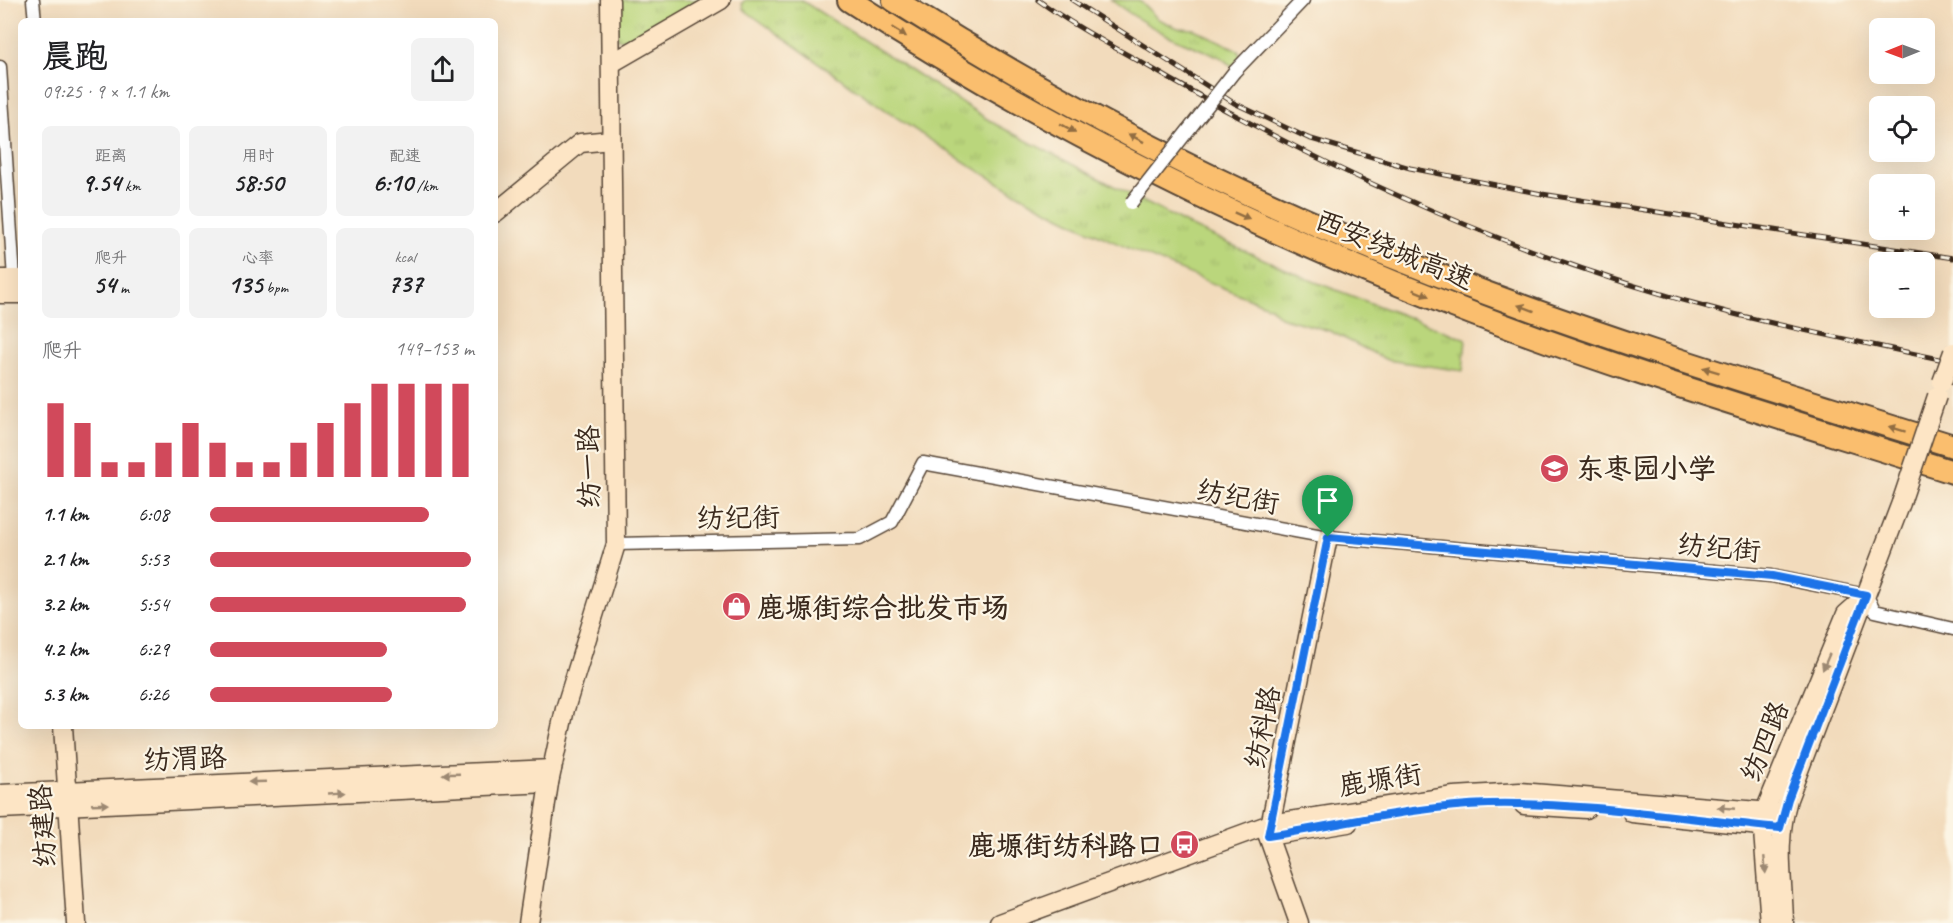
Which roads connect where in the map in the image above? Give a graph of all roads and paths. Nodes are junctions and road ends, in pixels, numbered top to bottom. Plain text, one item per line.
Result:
1 (33, 0) edge
2 (610, 0) edge
3 (721, 0) edge
4 (849, 0) edge
5 (894, 0) edge
6 (1303, 0) edge
7 (35, 18) edge
8 (612, 63) junction
9 (0, 67) edge
10 (611, 140) junction
11 (1131, 203) dead end
12 (498, 211) edge
13 (14, 283) edge
14 (0, 294) edge
15 (1953, 352) edge
16 (1953, 446) edge
17 (1953, 472) edge
18 (1328, 537) junction
19 (616, 544) junction
20 (1866, 595) junction
21 (1953, 629) edge
22 (63, 729) edge
23 (550, 776) junction
24 (0, 794) edge
25 (67, 798) junction
26 (0, 809) edge
27 (1773, 820) junction
28 (1269, 830) junction
29 (75, 923) edge
30 (528, 923) edge
31 (1000, 923) edge
32 (1030, 923) edge
33 (1299, 923) edge
34 (1770, 923) edge
35 (1784, 923) edge

1 - 7 street
2 - 8 street, 纺一路
3 - 8 street
4 -> 17 highway, 西安绕城高速
16 -> 5 highway, 西安绕城高速
6 - 11 street, bridge
8 - 10 street, 纺一路
9 - 13 street
10 - 12 street
10 - 19 street, 纺一路
13 - 14 street
15 - 20 street, 纺四路, bridge
18 - 19 street, 纺纪街
18 - 20 street, 纺纪街
18 - 28 street, 纺科路
19 - 23 street, 纺一路
20 - 21 street, 纺纪街
20 - 27 street, 纺四路
22 - 25 street, 纺建路
23 - 25 street, 纺渭路
23 - 30 street, 纺一路
24 - 25 street, 纺渭路
25 - 26 street, 纺渭路
25 - 29 street, 纺建路
27 - 28 street, 鹿塬街
27 -> 34 street, 纺四路
27 - 35 street, 纺四路
28 - 31 street, 鹿塬街
28 - 32 street, 鹿塬街
28 - 33 street

